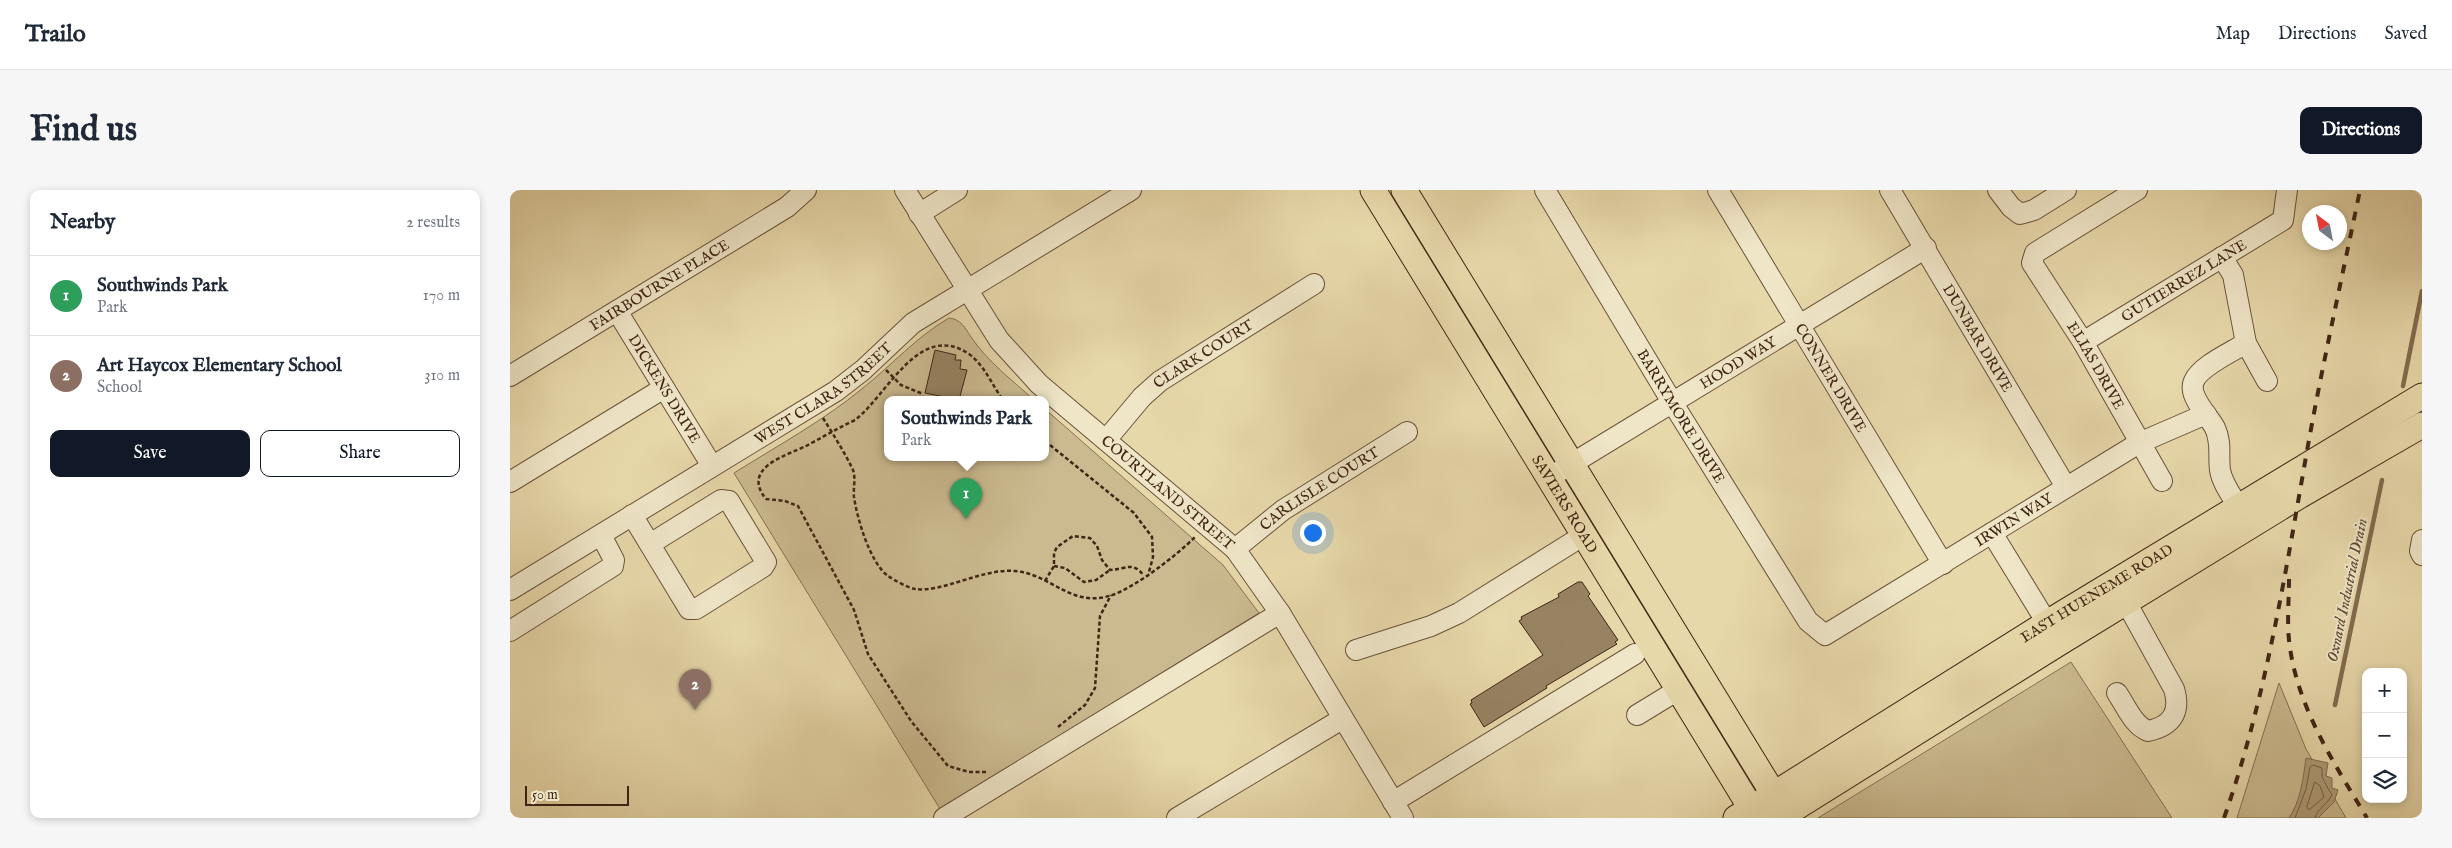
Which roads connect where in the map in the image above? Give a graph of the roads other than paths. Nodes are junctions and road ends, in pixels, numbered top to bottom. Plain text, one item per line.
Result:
1 (806, 190) edge
2 (905, 190) edge
3 (958, 190) edge
4 (1131, 190) edge
5 (1373, 190) edge
6 (1404, 190) edge
7 (1545, 190) edge
8 (1718, 190) edge
9 (1890, 190) edge
10 (1998, 190) edge
11 (2066, 190) edge
12 (2137, 190) edge
13 (2288, 190) edge
14 (919, 214) junction
15 (1926, 248) junction
16 (2222, 257) junction
17 (1314, 284) dead end
18 (966, 290) junction
19 (616, 311) junction
20 (1801, 326) junction
21 (2083, 342) junction
22 (2246, 343) junction
23 (510, 376) edge
24 (2268, 381) dead end
25 (664, 388) junction
26 (2422, 396) edge
27 (1672, 402) junction
28 (2206, 414) junction
29 (2422, 425) edge
30 (1407, 432) dead end
31 (1106, 440) junction
32 (2139, 443) junction
33 (1571, 464) junction
34 (712, 466) junction
35 (1550, 478) junction
36 (2162, 481) dead end
37 (510, 482) edge
38 (2066, 487) junction
39 (2238, 508) junction
40 (632, 515) junction
41 (1992, 533) junction
42 (600, 535) junction
43 (1584, 535) junction
44 (2422, 540) edge
45 (650, 544) junction
46 (1235, 549) junction
47 (2422, 555) edge
48 (2192, 561) junction
49 (1943, 564) junction
50 (510, 590) edge
51 (2126, 602) junction
52 (1280, 614) junction
53 (510, 632) edge
54 (2053, 633) junction
55 (1825, 635) joint
56 (1356, 650) dead end
57 (1635, 654) dead end
58 (1678, 690) junction
59 (2117, 693) dead end
60 (1637, 715) dead end
61 (1342, 719) junction
62 (1779, 809) edge
63 (1398, 810) edge
64 (1748, 815) edge
65 (944, 818) edge
66 (1177, 818) edge

1 - 19 street, FAIRBOURNE PLACE
2 - 14 street, COURTLAND STREET
3 - 14 street
4 - 18 street, WEST CLARA STREET
5 - 35 main road, SAVIERS ROAD
6 - 33 main road, SAVIERS ROAD
7 - 27 street, BARRYMORE DRIVE
8 - 20 street, CONNER DRIVE
9 - 15 street, DUNBAR DRIVE
10 - 11 street
12 - 21 street, ELIAS DRIVE
13 - 16 street, GUTIERREZ LANE
14 - 18 street, COURTLAND STREET
15 - 20 street, HOOD WAY
15 - 38 street, DUNBAR DRIVE
16 - 21 street, GUTIERREZ LANE
16 - 22 street
17 - 31 street, CLARK COURT
18 - 31 street, COURTLAND STREET
18 - 34 street, WEST CLARA STREET
19 - 23 street, FAIRBOURNE PLACE
19 - 25 street, DICKENS DRIVE
20 - 27 street, HOOD WAY
20 - 49 street, CONNER DRIVE
21 - 32 street, ELIAS DRIVE
22 - 24 street
22 - 28 street
25 - 34 street, DICKENS DRIVE
25 - 37 street
26 - 39 main road, EAST HUENEME ROAD
27 - 33 street, HOOD WAY
27 - 55 street, BARRYMORE DRIVE
28 - 32 street, IRWIN WAY
28 - 39 street
29 - 48 main road, EAST HUENEME ROAD
30 - 46 street, CARLISLE COURT
31 - 46 street, COURTLAND STREET
32 - 36 street, ELIAS DRIVE
32 - 38 street, IRWIN WAY
33 - 35 street, HOOD WAY
33 - 62 main road, SAVIERS ROAD
34 - 40 street, WEST CLARA STREET
35 - 43 main road, SAVIERS ROAD
38 - 41 street, IRWIN WAY
39 - 48 main road
39 - 54 main road, EAST HUENEME ROAD
40 - 42 street, WEST CLARA STREET
40 - 45 street
41 - 49 street, IRWIN WAY
41 - 54 street
42 - 50 street, WEST CLARA STREET
42 - 53 street
43 - 56 street
43 - 58 main road, SAVIERS ROAD
44 - 47 street
45 - 45 street
46 - 52 street, COURTLAND STREET
48 - 51 main road, EAST HUENEME ROAD
49 - 55 street, IRWIN WAY
51 - 54 main road, EAST HUENEME ROAD
51 - 59 street
52 - 61 street, COURTLAND STREET
52 - 65 street
54 - 62 main road, EAST HUENEME ROAD
57 - 63 street
58 - 60 street
58 - 64 main road, SAVIERS ROAD
61 - 63 street, COURTLAND STREET
61 - 66 street
62 - 64 main road, EAST HUENEME ROAD

